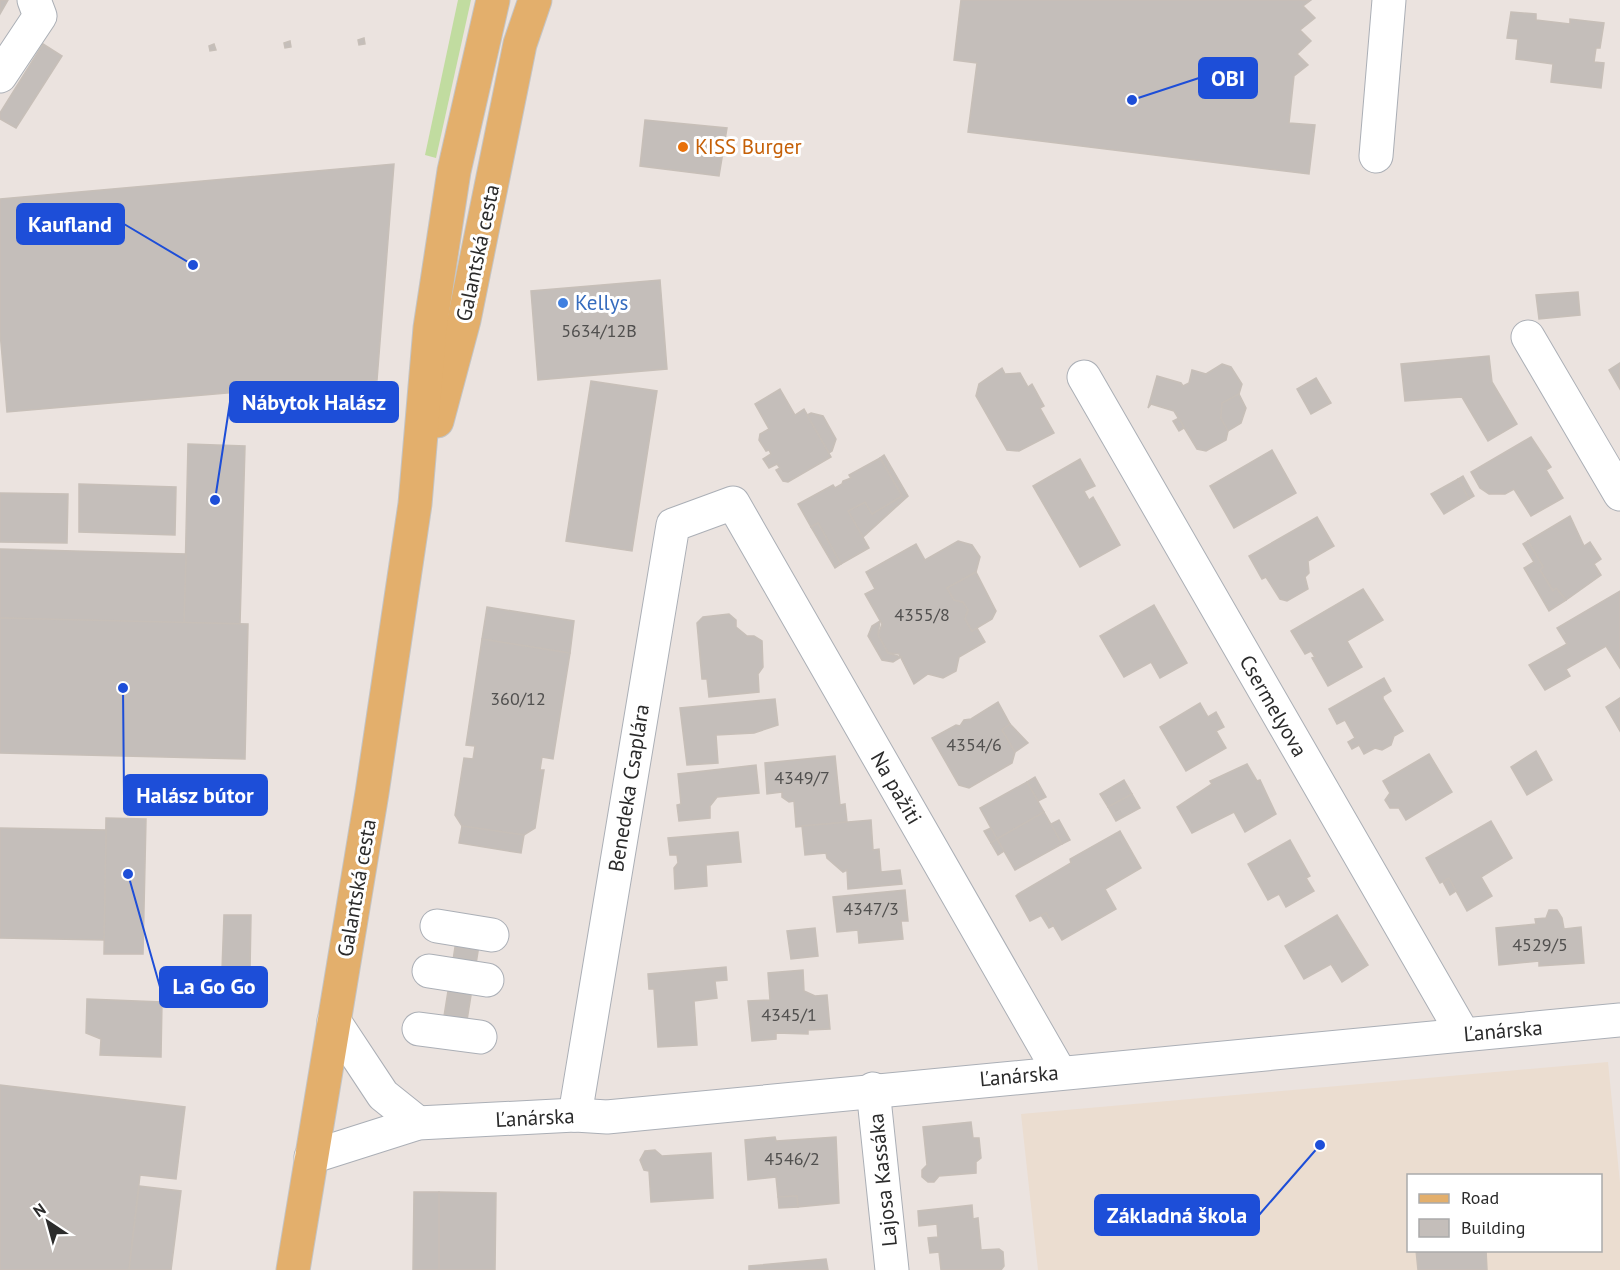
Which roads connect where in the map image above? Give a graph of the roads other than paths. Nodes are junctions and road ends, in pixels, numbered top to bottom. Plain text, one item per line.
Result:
1 (34, 0) edge
2 (493, 0) edge
3 (535, 0) edge
4 (1389, 0) edge
5 (0, 76) edge
6 (1376, 156) dead end
7 (1528, 337) dead end
8 (1084, 377) dead end
9 (1620, 494) edge
10 (733, 503) joint
11 (415, 504) junction
12 (490, 957) joint
13 (421, 1018) dead end
14 (1620, 1020) edge
15 (334, 1021) junction
16 (482, 1027) dead end
17 (1463, 1034) junction
18 (1060, 1072) junction
19 (873, 1089) junction
20 (575, 1115) junction
21 (418, 1123) junction
22 (311, 1157) junction
23 (293, 1270) edge
24 (892, 1270) edge

1 - 5 street
2 - 11 main road, Galantská cesta
3 - 11 main road, Galantská cesta
4 - 6 street
7 - 9 street
8 - 17 street, Csermelyova
10 - 18 street, Na pažiti
10 - 20 street, Benedeka Csaplára
11 - 15 main road, Galantská cesta
12 - 12 street
13 - 16 street
14 - 17 street, Ľanárska
15 - 21 street
15 - 22 main road, Galantská cesta
17 - 18 street, Ľanárska
18 - 19 street, Ľanárska
19 - 20 street, Ľanárska
19 - 24 street, Lajosa Kassáka
20 - 21 street, Ľanárska
21 - 22 street, Ľanárska
22 - 23 main road, Galantská cesta

